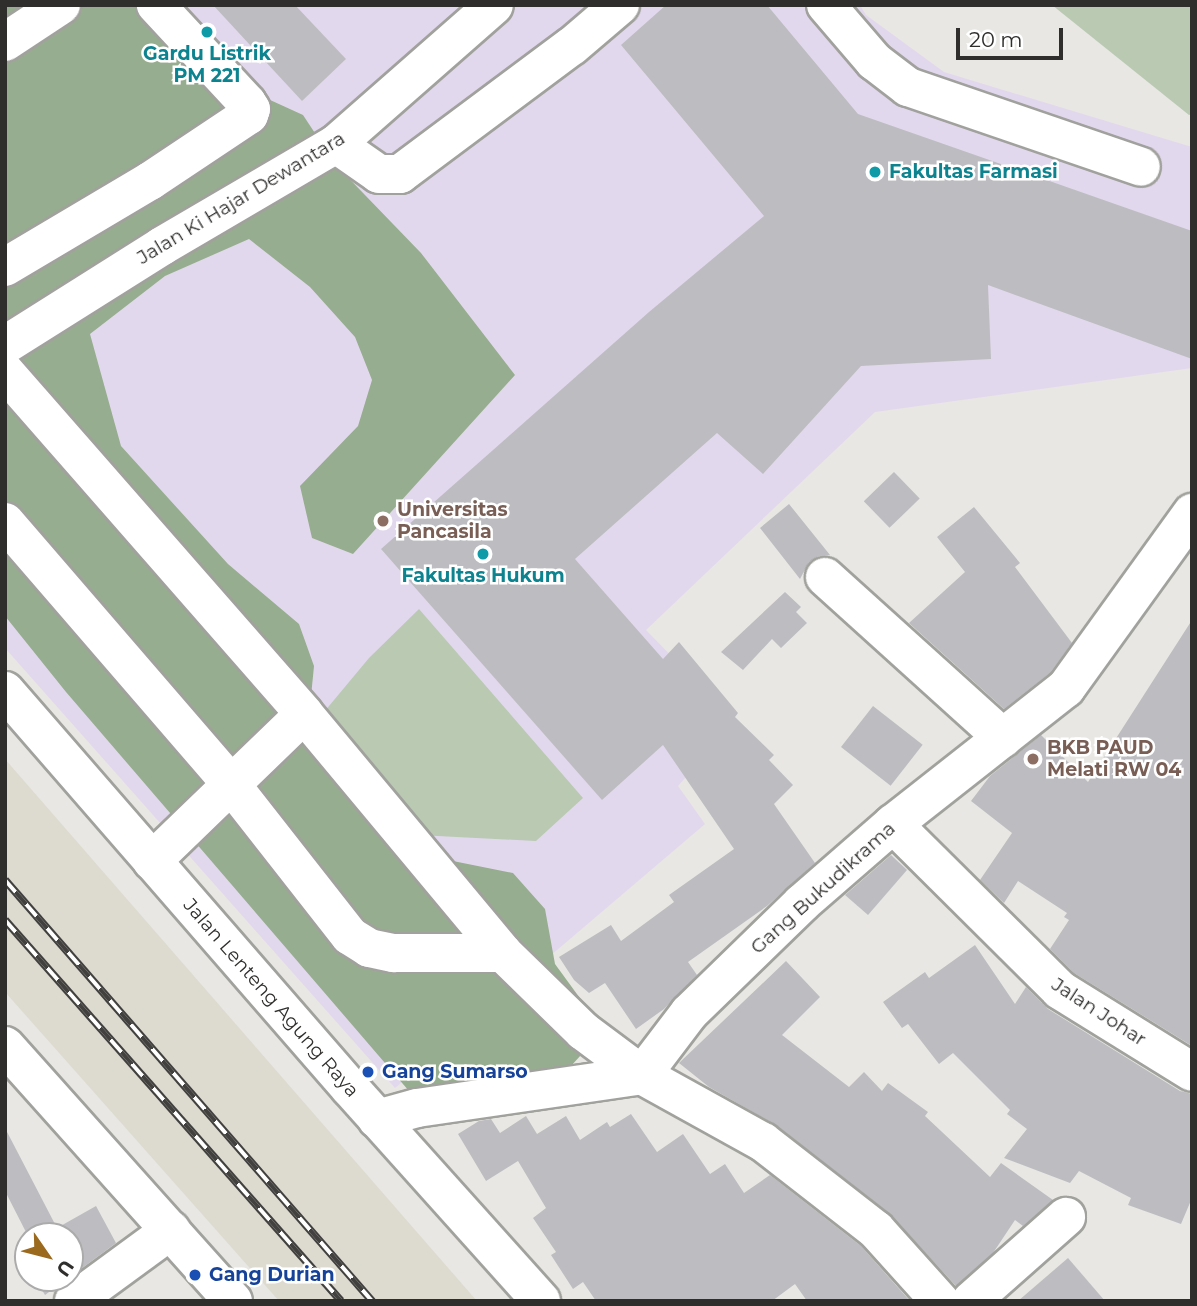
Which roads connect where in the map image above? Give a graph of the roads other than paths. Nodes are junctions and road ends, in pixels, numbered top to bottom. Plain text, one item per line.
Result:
1 (61, 5) edge
2 (156, 5) edge
3 (494, 5) edge
4 (620, 5) edge
5 (826, 5) edge
6 (5, 42) edge
7 (336, 144) junction
8 (1141, 167) dead end
9 (5, 267) edge
10 (5, 345) edge
11 (5, 372) edge
12 (1192, 513) edge
13 (5, 522) edge
14 (825, 577) dead end
15 (5, 691) edge
16 (304, 714) junction
17 (1003, 738) junction
18 (230, 783) junction
19 (893, 824) junction
20 (152, 861) junction
21 (503, 953) junction
22 (5, 1046) edge
23 (1192, 1072) edge
24 (642, 1075) junction
25 (377, 1119) junction
26 (1066, 1217) dead end
27 (171, 1230) junction
28 (75, 1301) edge
29 (233, 1301) edge
30 (541, 1301) edge
31 (940, 1301) edge
32 (971, 1301) edge

1 - 6 street
2 - 9 street
3 - 7 street, Jalan Ki Hajar Dewantara
4 - 7 street
5 - 8 street
7 - 10 street, Jalan Ki Hajar Dewantara
11 - 16 street
12 - 17 street, Gang Bukudikrama
13 - 18 street
14 - 17 street
15 - 20 street, Jalan Lenteng Agung Raya
16 - 18 street
16 - 21 street
17 - 19 street, Gang Bukudikrama
18 - 20 street
18 - 21 street
19 - 23 street, Jalan Johar
19 - 24 street, Gang Bukudikrama
20 - 25 street, Jalan Lenteng Agung Raya
21 - 24 street
22 - 27 street
24 - 25 street
24 - 31 street
25 - 30 street, Jalan Lenteng Agung Raya
26 - 32 street
27 - 28 street
27 - 29 street

